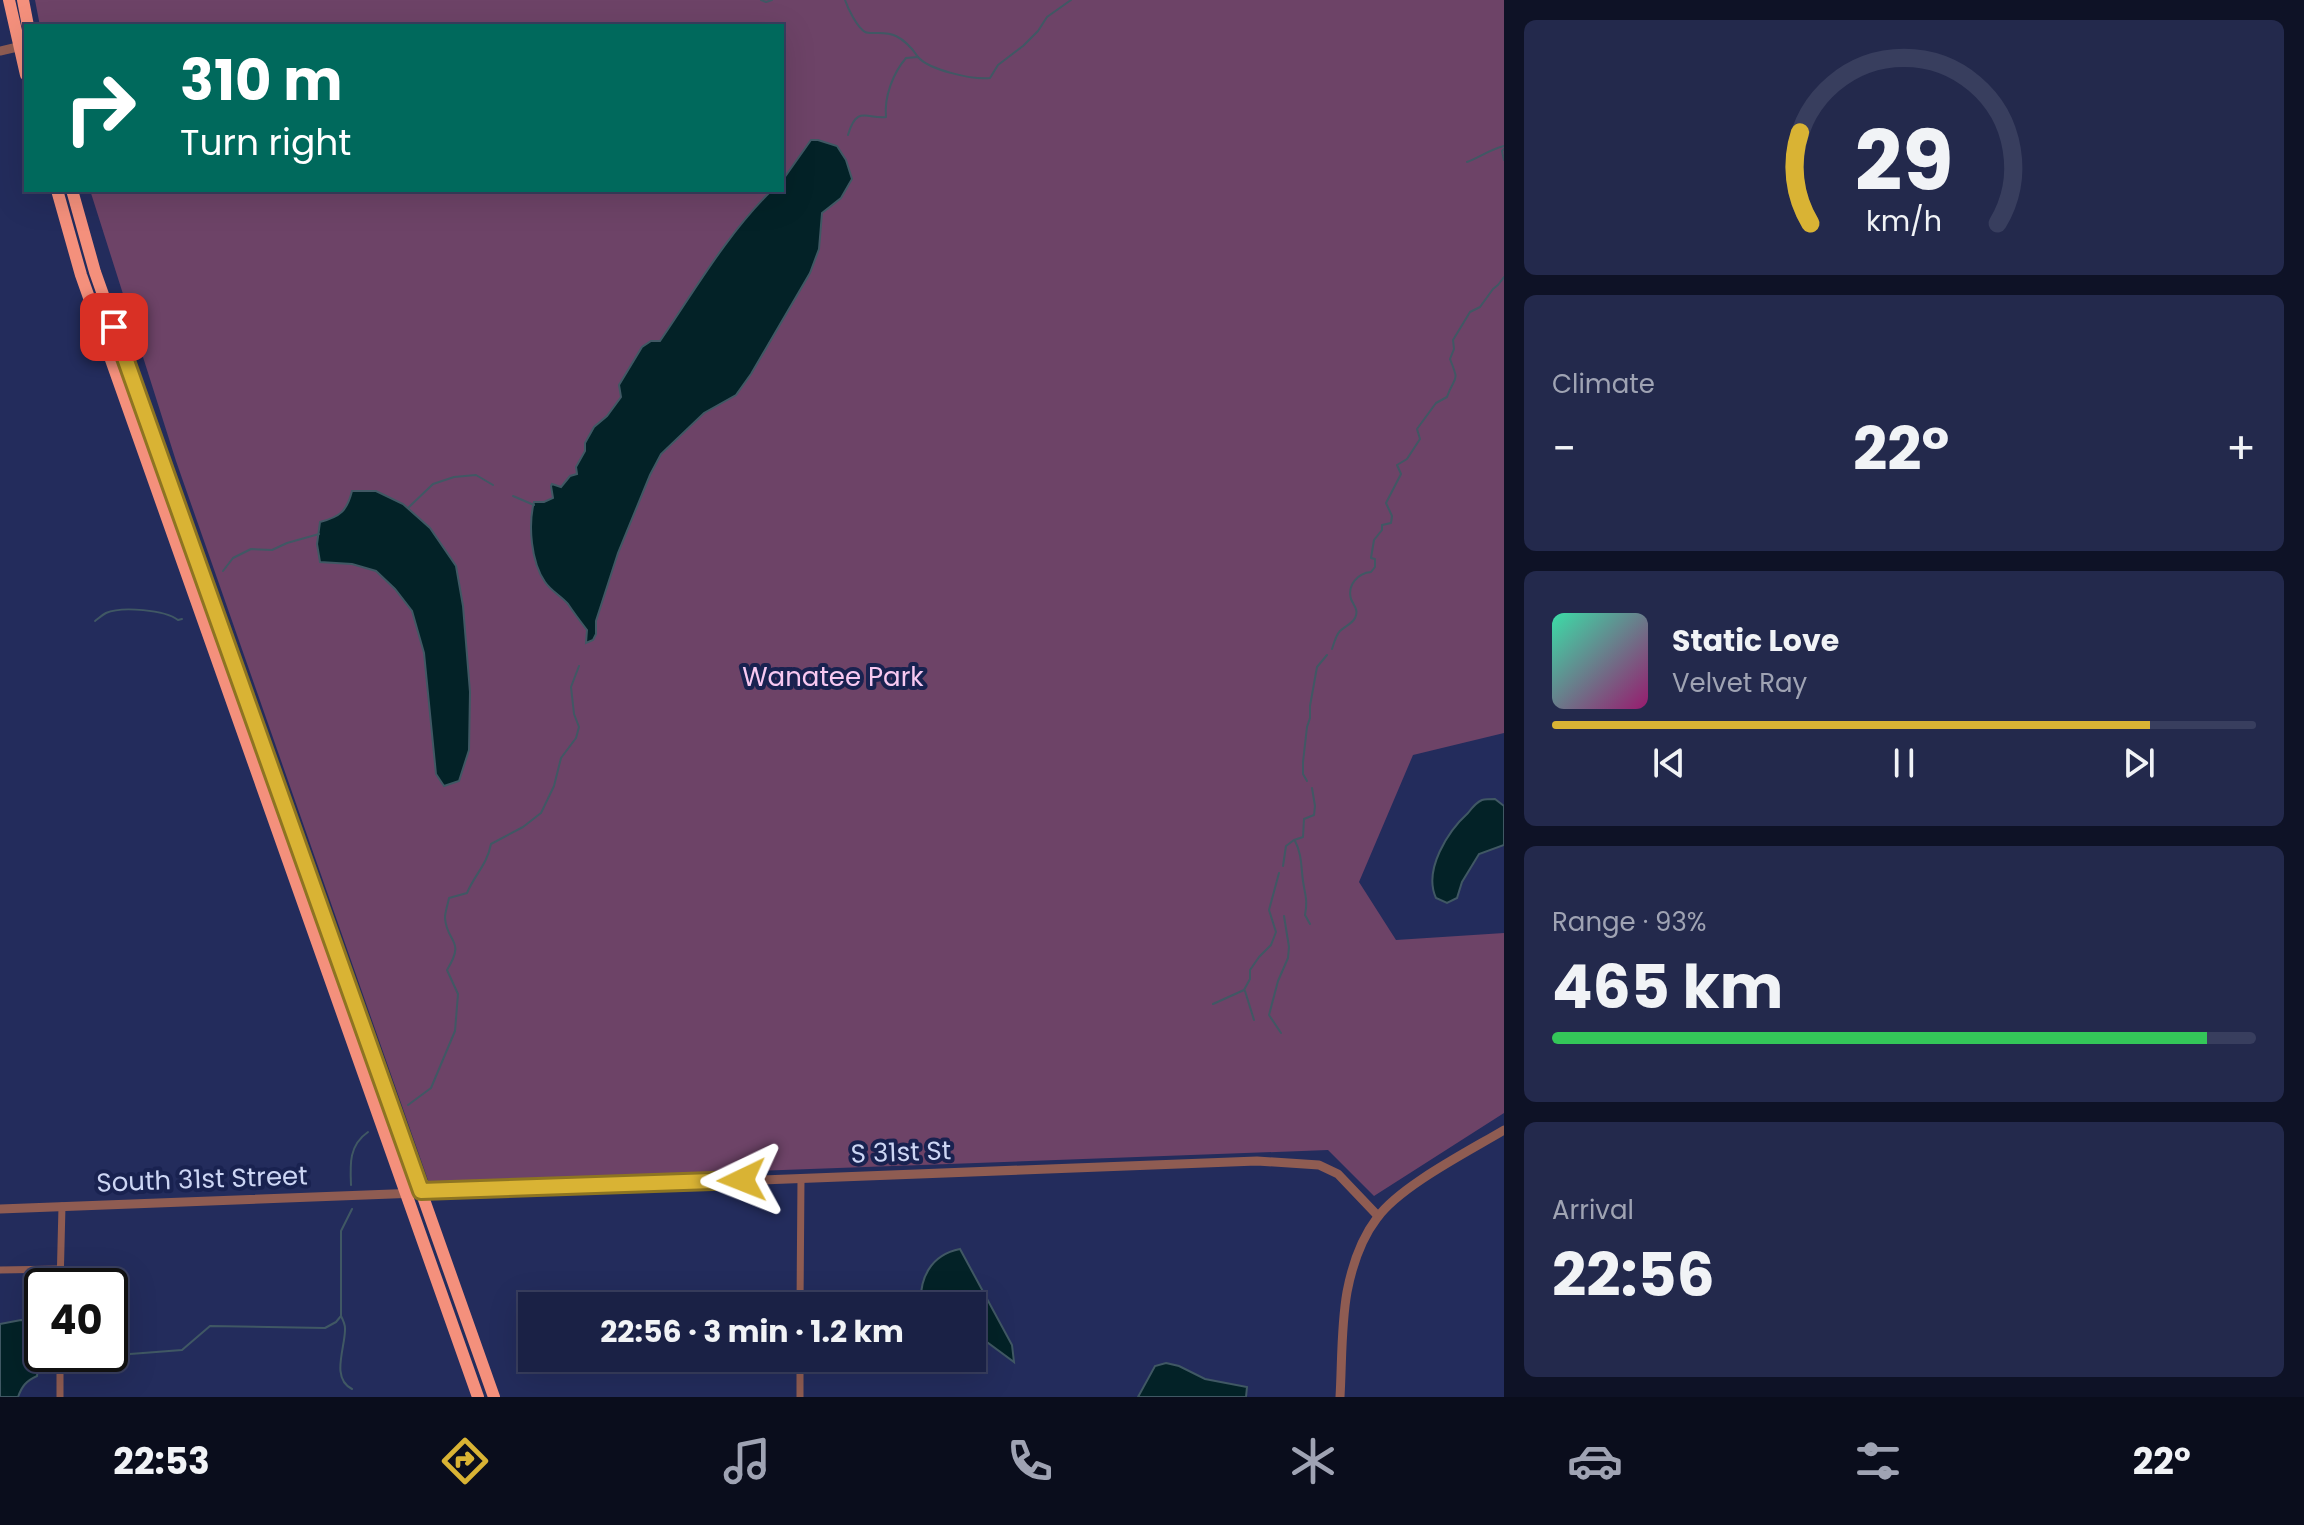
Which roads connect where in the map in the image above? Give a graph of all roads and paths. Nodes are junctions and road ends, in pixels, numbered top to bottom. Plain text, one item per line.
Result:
1 (9, 0) edge
2 (23, 0) edge
3 (28, 24) edge
4 (22, 45) edge
5 (0, 51) edge
6 (58, 192) edge
7 (73, 192) edge
8 (1504, 1130) edge
9 (801, 1178) junction
10 (421, 1191) junction
11 (406, 1192) junction
12 (62, 1206) junction
13 (0, 1209) edge
14 (1378, 1216) junction
15 (60, 1268) edge
16 (0, 1270) edge
17 (24, 1270) edge
18 (800, 1292) edge
19 (60, 1372) edge
20 (800, 1372) edge
21 (60, 1397) edge
22 (478, 1397) edge
23 (494, 1397) edge
24 (800, 1397) edge
25 (1340, 1397) edge

1 - 4 highway
2 - 3 highway
4 - 5 street
6 - 11 highway
7 - 10 highway
8 - 14 street
9 - 10 street, S 31st St
9 - 14 street, S 31st St
9 - 18 street
10 - 11 street, S 31st St
10 - 23 highway
11 - 12 street, South 31st Street
11 - 22 highway
12 - 13 street, South 31st Street
12 - 15 street
14 - 25 street
16 - 17 street
19 - 21 street
20 - 24 street

